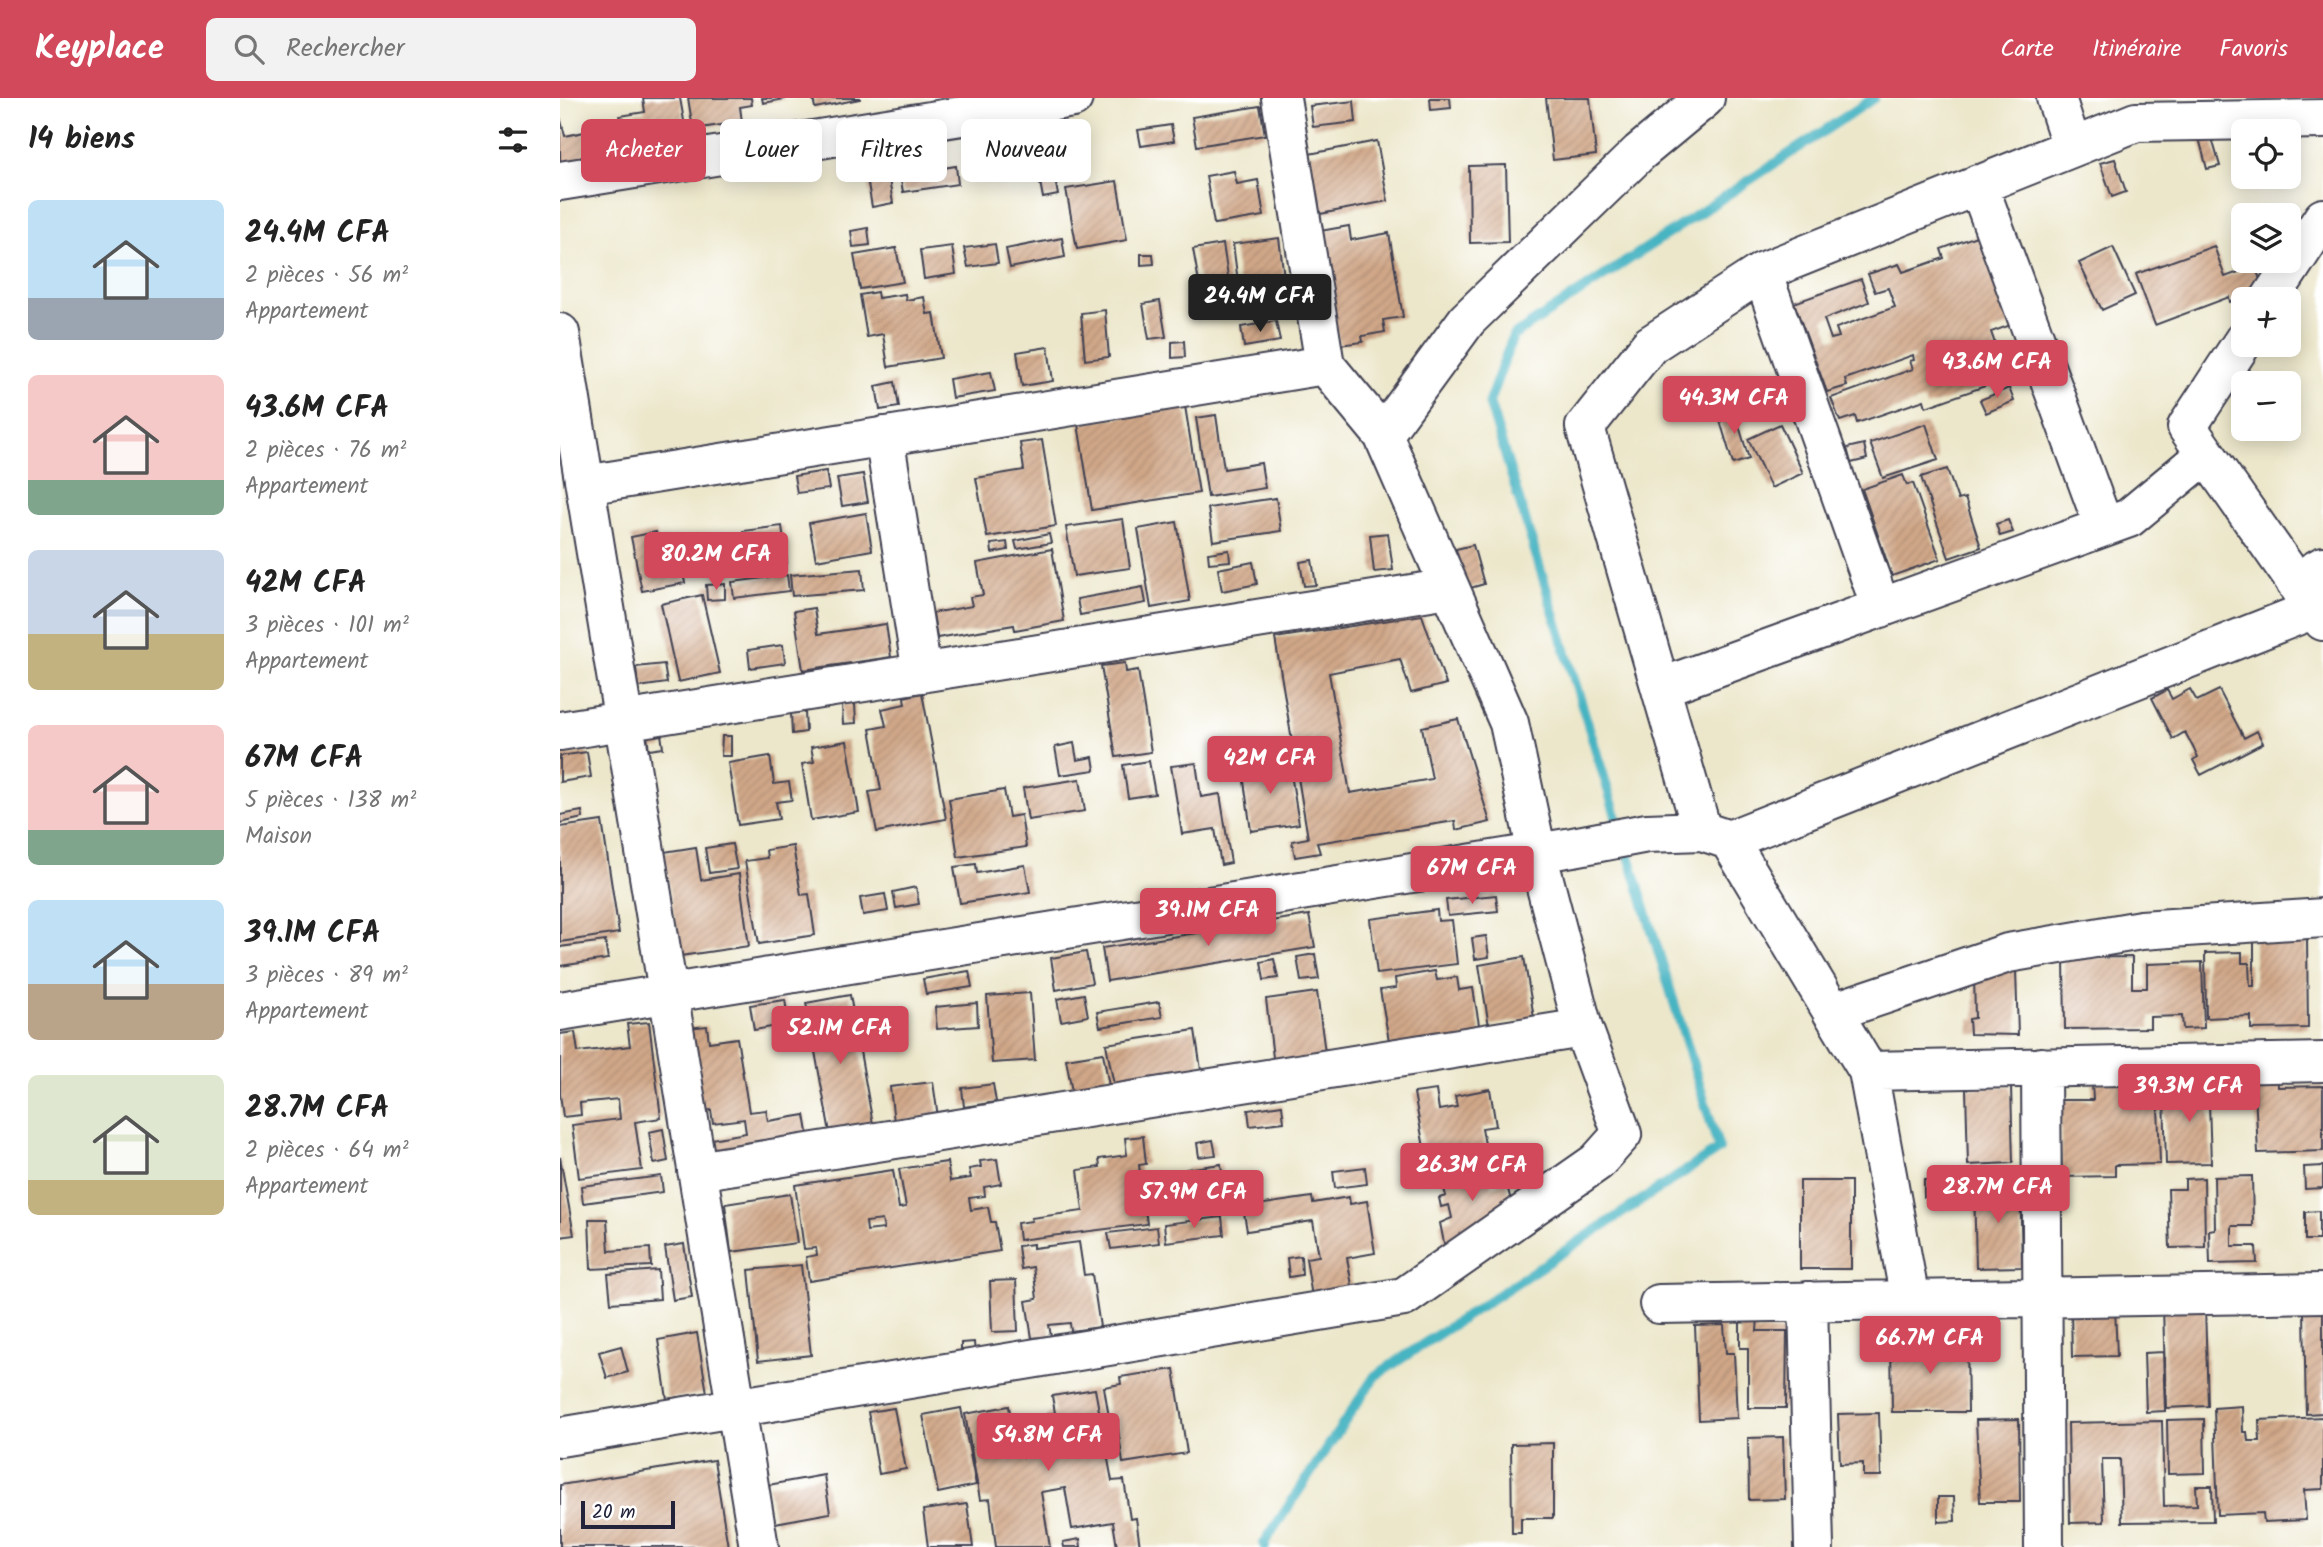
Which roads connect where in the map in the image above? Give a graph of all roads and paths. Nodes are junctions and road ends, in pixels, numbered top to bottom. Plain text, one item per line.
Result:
1 (1073, 98) edge
2 (1281, 98) edge
3 (1705, 98) edge
4 (2056, 98) edge
5 (2323, 119) edge
6 (2072, 147) junction
7 (560, 181) edge
8 (1978, 184) junction
9 (2323, 218) edge
10 (1762, 272) junction
11 (2278, 287) edge
12 (560, 333) edge
13 (2233, 357) edge
14 (1325, 365) junction
15 (1382, 435) junction
16 (884, 436) junction
17 (2206, 454) junction
18 (585, 485) junction
19 (2104, 527) junction
20 (1449, 588) junction
21 (2314, 594) edge
22 (1881, 608) junction
23 (922, 673) junction
24 (1662, 687) junction
25 (623, 721) junction
26 (560, 731) edge
27 (1716, 836) junction
28 (1555, 850) junction
29 (2323, 918) edge
30 (668, 993) junction
31 (560, 1011) edge
32 (1832, 1012) junction
33 (1583, 1028) junction
34 (2323, 1062) edge
35 (2041, 1067) junction
36 (1868, 1070) junction
37 (697, 1171) junction
38 (2323, 1293) edge
39 (2042, 1297) junction
40 (1910, 1300) junction
41 (1808, 1301) junction
42 (1659, 1304) dead end
43 (736, 1409) junction
44 (560, 1437) edge
45 (759, 1547) edge
46 (1814, 1547) edge
47 (2044, 1547) edge

1 - 7 street
2 - 14 street
3 - 15 street
4 - 6 street
5 - 6 street
6 - 8 street
8 - 10 street
8 - 19 street
9 - 11 street
10 - 22 street
10 - 24 street
12 - 18 street
13 - 17 street
14 - 15 street
14 - 16 street
15 - 20 street
16 - 18 street
16 - 23 street
17 - 19 street
17 - 21 street
18 - 25 street
19 - 22 street
20 - 23 street
20 - 28 street
21 - 27 street
22 - 24 street
23 - 25 street
24 - 27 street
25 - 26 street
25 - 30 street
27 - 28 street
27 - 32 street
28 - 30 street
28 - 33 street
29 - 32 street
30 - 31 street
30 - 37 street
32 - 36 street
33 - 37 street
33 - 43 street
34 - 35 street
35 - 36 street
35 - 39 street
36 - 40 street
37 - 43 street
38 - 39 street
39 - 40 street
39 - 47 street
40 - 41 street
41 - 42 street
41 - 46 street
43 - 44 street
43 - 45 street

